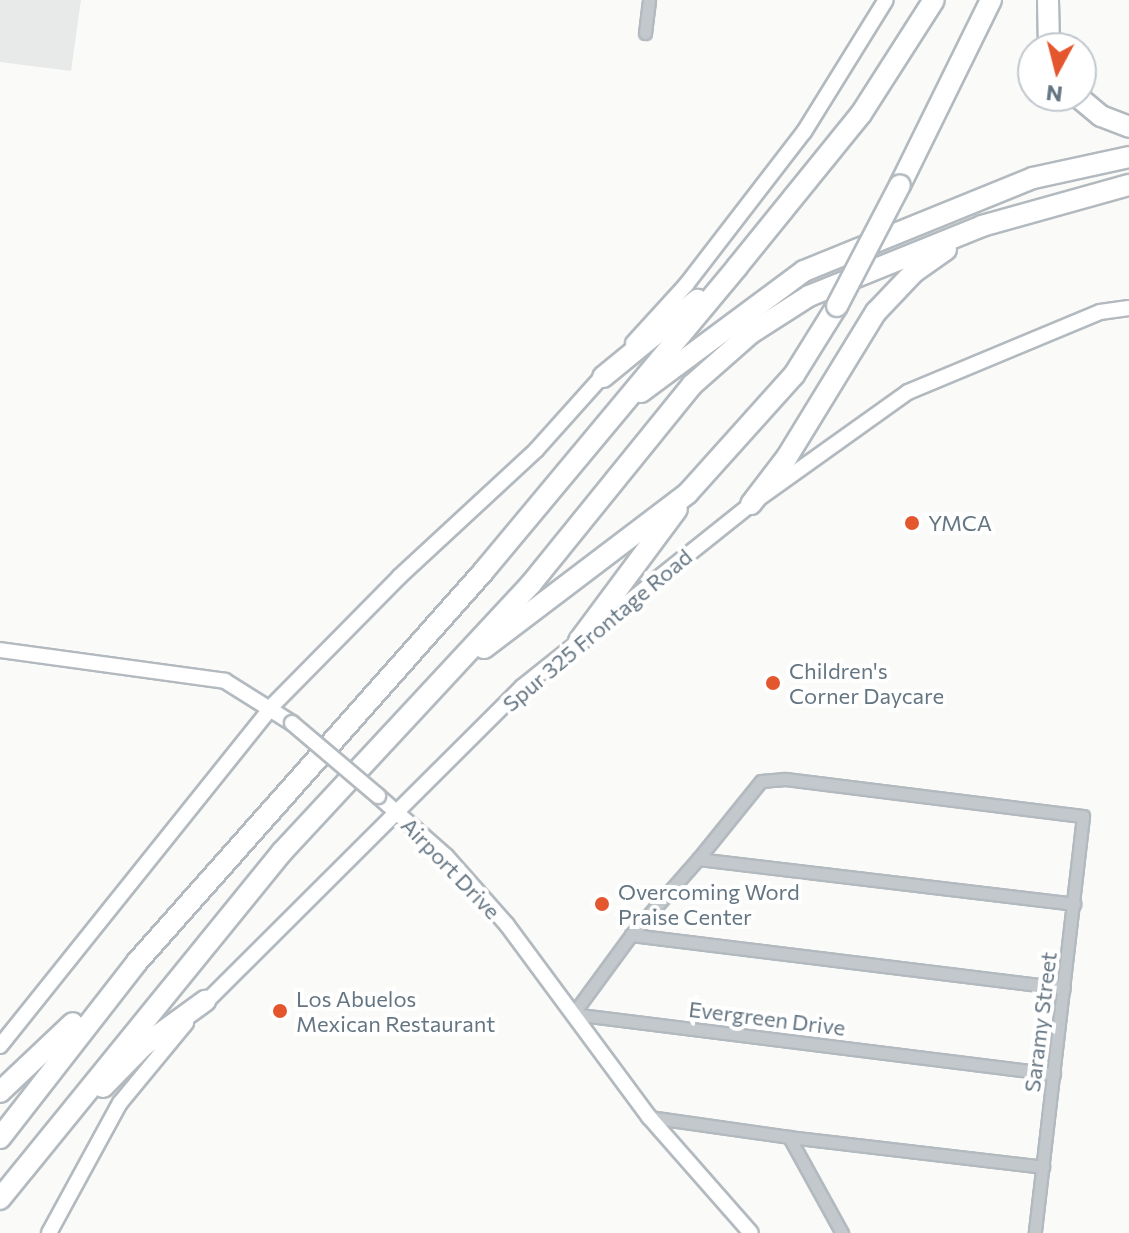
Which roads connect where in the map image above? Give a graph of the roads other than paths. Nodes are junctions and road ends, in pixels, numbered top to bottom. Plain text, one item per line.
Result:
1 (649, 0) edge
2 (886, 0) edge
3 (934, 0) edge
4 (991, 0) edge
5 (1048, 0) edge
6 (1049, 32) edge
7 (645, 33) dead end
8 (1096, 112) edge
9 (1129, 127) edge
10 (1129, 157) edge
11 (1129, 185) edge
12 (982, 226) junction
13 (737, 267) junction
14 (1129, 308) edge
15 (603, 377) junction
16 (613, 414) junction
17 (688, 493) junction
18 (751, 504) junction
19 (579, 641) junction
20 (0, 650) edge
21 (439, 682) junction
22 (272, 706) junction
23 (399, 814) junction
24 (698, 859) junction
25 (1074, 904) junction
26 (631, 935) junction
27 (137, 962) junction
28 (1064, 988) junction
29 (205, 1001) junction
30 (573, 1014) junction
31 (0, 1046) edge
32 (1054, 1074) junction
33 (0, 1092) edge
34 (649, 1117) junction
35 (789, 1137) junction
36 (0, 1138) edge
37 (1043, 1167) junction
38 (16, 1175) junction
39 (0, 1199) edge
40 (49, 1233) edge
41 (751, 1233) edge
42 (842, 1233) edge
43 (1035, 1233) edge

1 - 7 street
2 - 15 main road
3 - 13 highway
4 - 17 highway, bridge
5 - 6 highway
8 - 9 highway
10 - 16 highway
11 - 12 highway
12 - 18 highway
12 - 21 highway
13 - 15 highway
13 - 16 highway
14 - 18 main road, Spur 325 Frontage Road
15 - 22 main road
16 - 27 highway
17 - 19 highway
17 - 21 highway
18 - 19 main road, Spur 325 Frontage Road
19 - 23 main road, Spur 325 Frontage Road
20 - 22 main road, Airport Drive
21 - 38 highway
22 - 23 main road, Airport Drive, bridge
22 - 31 main road
23 - 29 main road, Spur 325 Frontage Road
23 - 30 main road, Airport Drive
24 - 25 street
24 - 25 street, Saramy Street
24 - 26 street
25 - 28 street, Saramy Street
26 - 28 street
26 - 30 street
27 - 33 highway
27 - 36 highway
28 - 32 street, Saramy Street
29 - 38 highway
29 - 40 main road, Spur 325 Frontage Road
30 - 32 street, Evergreen Drive
30 - 34 main road, Airport Drive
32 - 37 street, Saramy Street
34 - 35 street
34 - 41 main road, Airport Drive
35 - 37 street
35 - 42 street
37 - 43 street, Saramy Street
38 - 39 highway

